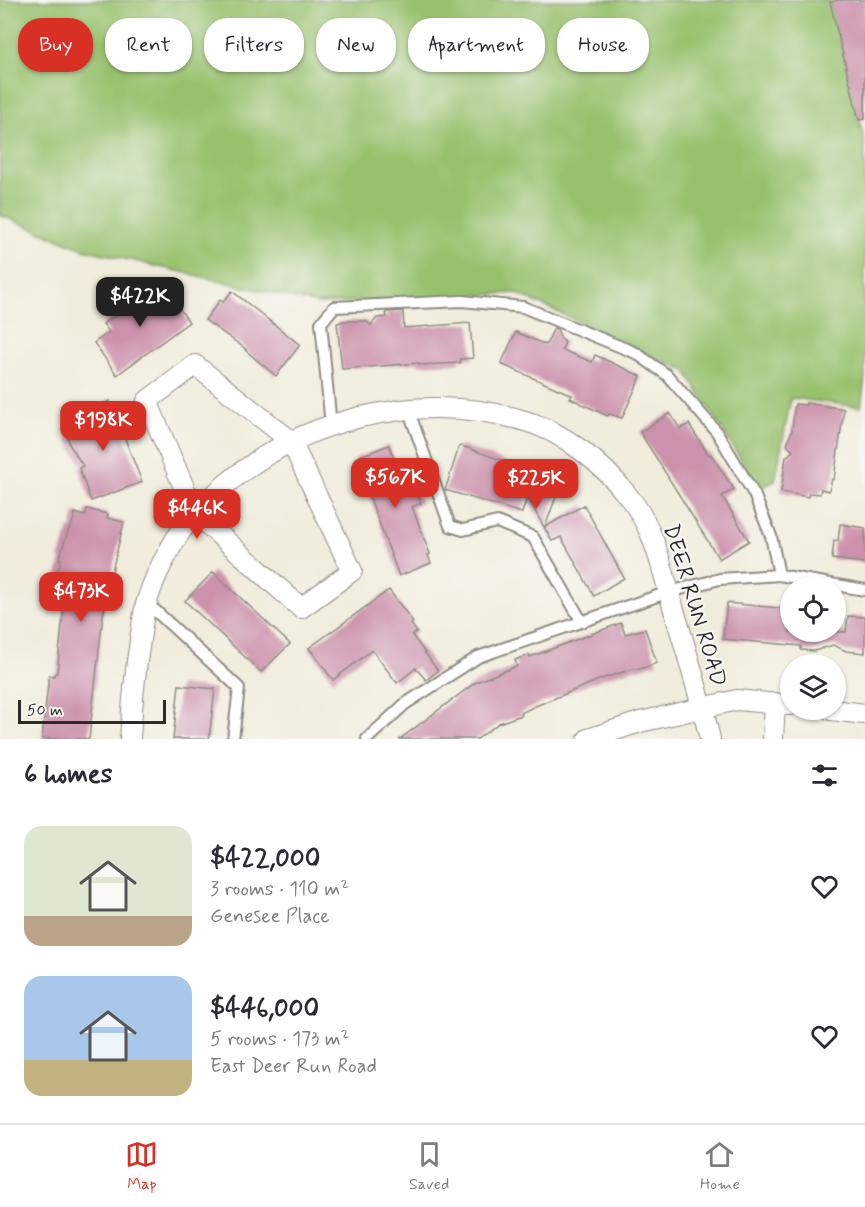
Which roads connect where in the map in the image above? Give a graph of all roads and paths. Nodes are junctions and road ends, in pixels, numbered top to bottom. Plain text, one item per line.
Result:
1 (408, 408) junction
2 (331, 426) junction
3 (291, 441) junction
4 (195, 513) junction
5 (778, 575) junction
6 (865, 590) edge
7 (669, 592) junction
8 (146, 602) junction
9 (582, 622) junction
10 (780, 704) edge
11 (702, 707) junction
12 (846, 712) edge
13 (780, 714) edge
14 (865, 714) edge
15 (130, 739) edge
16 (233, 739) edge
17 (367, 739) edge
18 (588, 739) edge
19 (710, 739) edge
20 (773, 739) edge

1 - 2 street, DEER RUN ROAD
1 - 7 street, DEER RUN ROAD
1 - 9 lane
2 - 3 street, DEER RUN ROAD
2 - 5 lane
3 - 4 street, DEER RUN ROAD
3 - 4 street
3 - 4 street
4 - 8 street, DEER RUN ROAD
5 - 6 lane
5 - 7 lane
7 - 9 lane
7 - 11 street, DEER RUN ROAD
8 - 15 street, DEER RUN ROAD
8 - 16 lane
9 - 17 lane
10 - 11 street
11 - 18 street
11 - 19 street, DEER RUN ROAD
12 - 14 street
13 - 20 street

